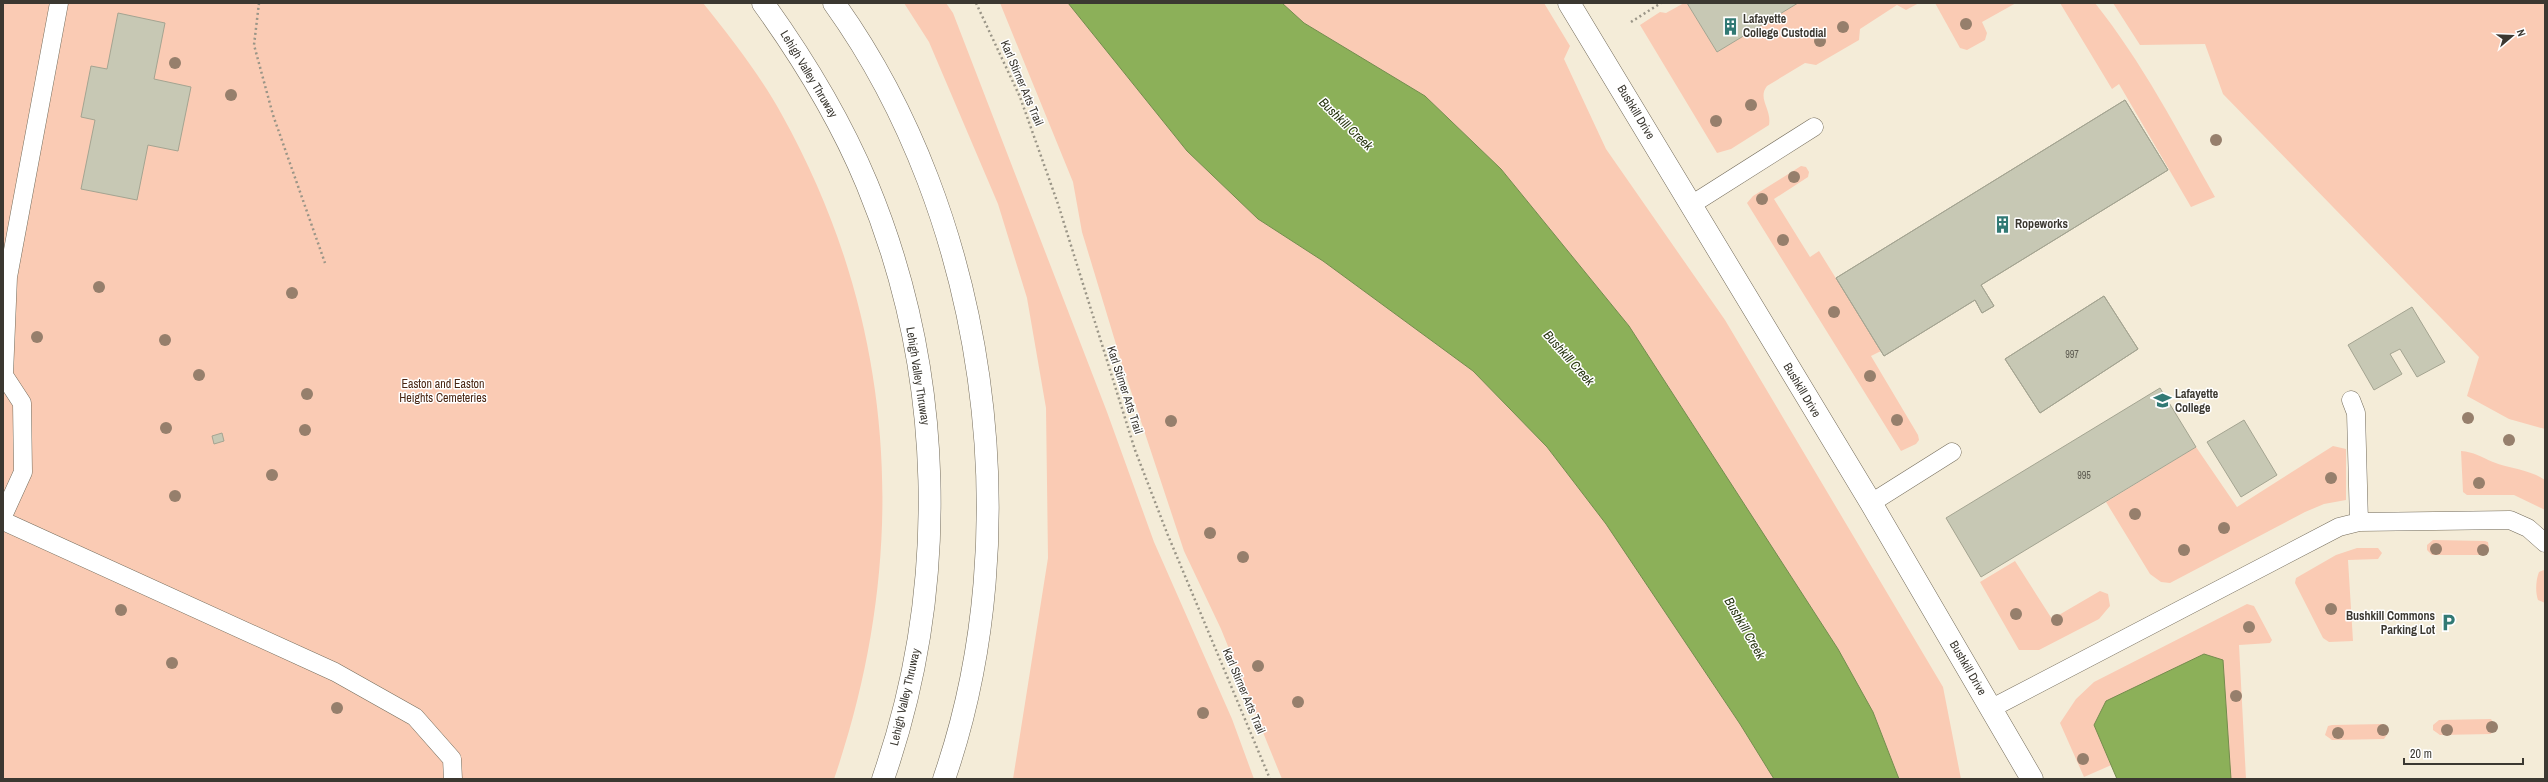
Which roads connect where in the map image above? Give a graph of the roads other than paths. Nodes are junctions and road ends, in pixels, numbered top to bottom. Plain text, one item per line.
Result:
1 (59, 3) edge
2 (763, 3) edge
3 (834, 3) edge
4 (1569, 3) edge
5 (1814, 127) dead end
6 (1691, 205) junction
7 (3, 374) edge
8 (2351, 400) dead end
9 (1952, 452) dead end
10 (1871, 503) junction
11 (3, 516) edge
12 (3, 521) edge
13 (2359, 522) junction
14 (2545, 543) edge
15 (1992, 708) junction
16 (453, 779) edge
17 (883, 779) edge
18 (944, 779) edge
19 (2032, 779) edge

1 - 7 lane
2 - 17 main road, Lehigh Valley Thruway
3 - 18 main road
4 - 6 main road, Bushkill Drive
5 - 6 lane
6 - 10 main road, Bushkill Drive
7 - 11 lane
8 - 13 lane
9 - 10 lane
10 - 15 main road, Bushkill Drive
12 - 16 lane
13 - 14 lane
13 - 15 lane
15 - 19 main road, Bushkill Drive

